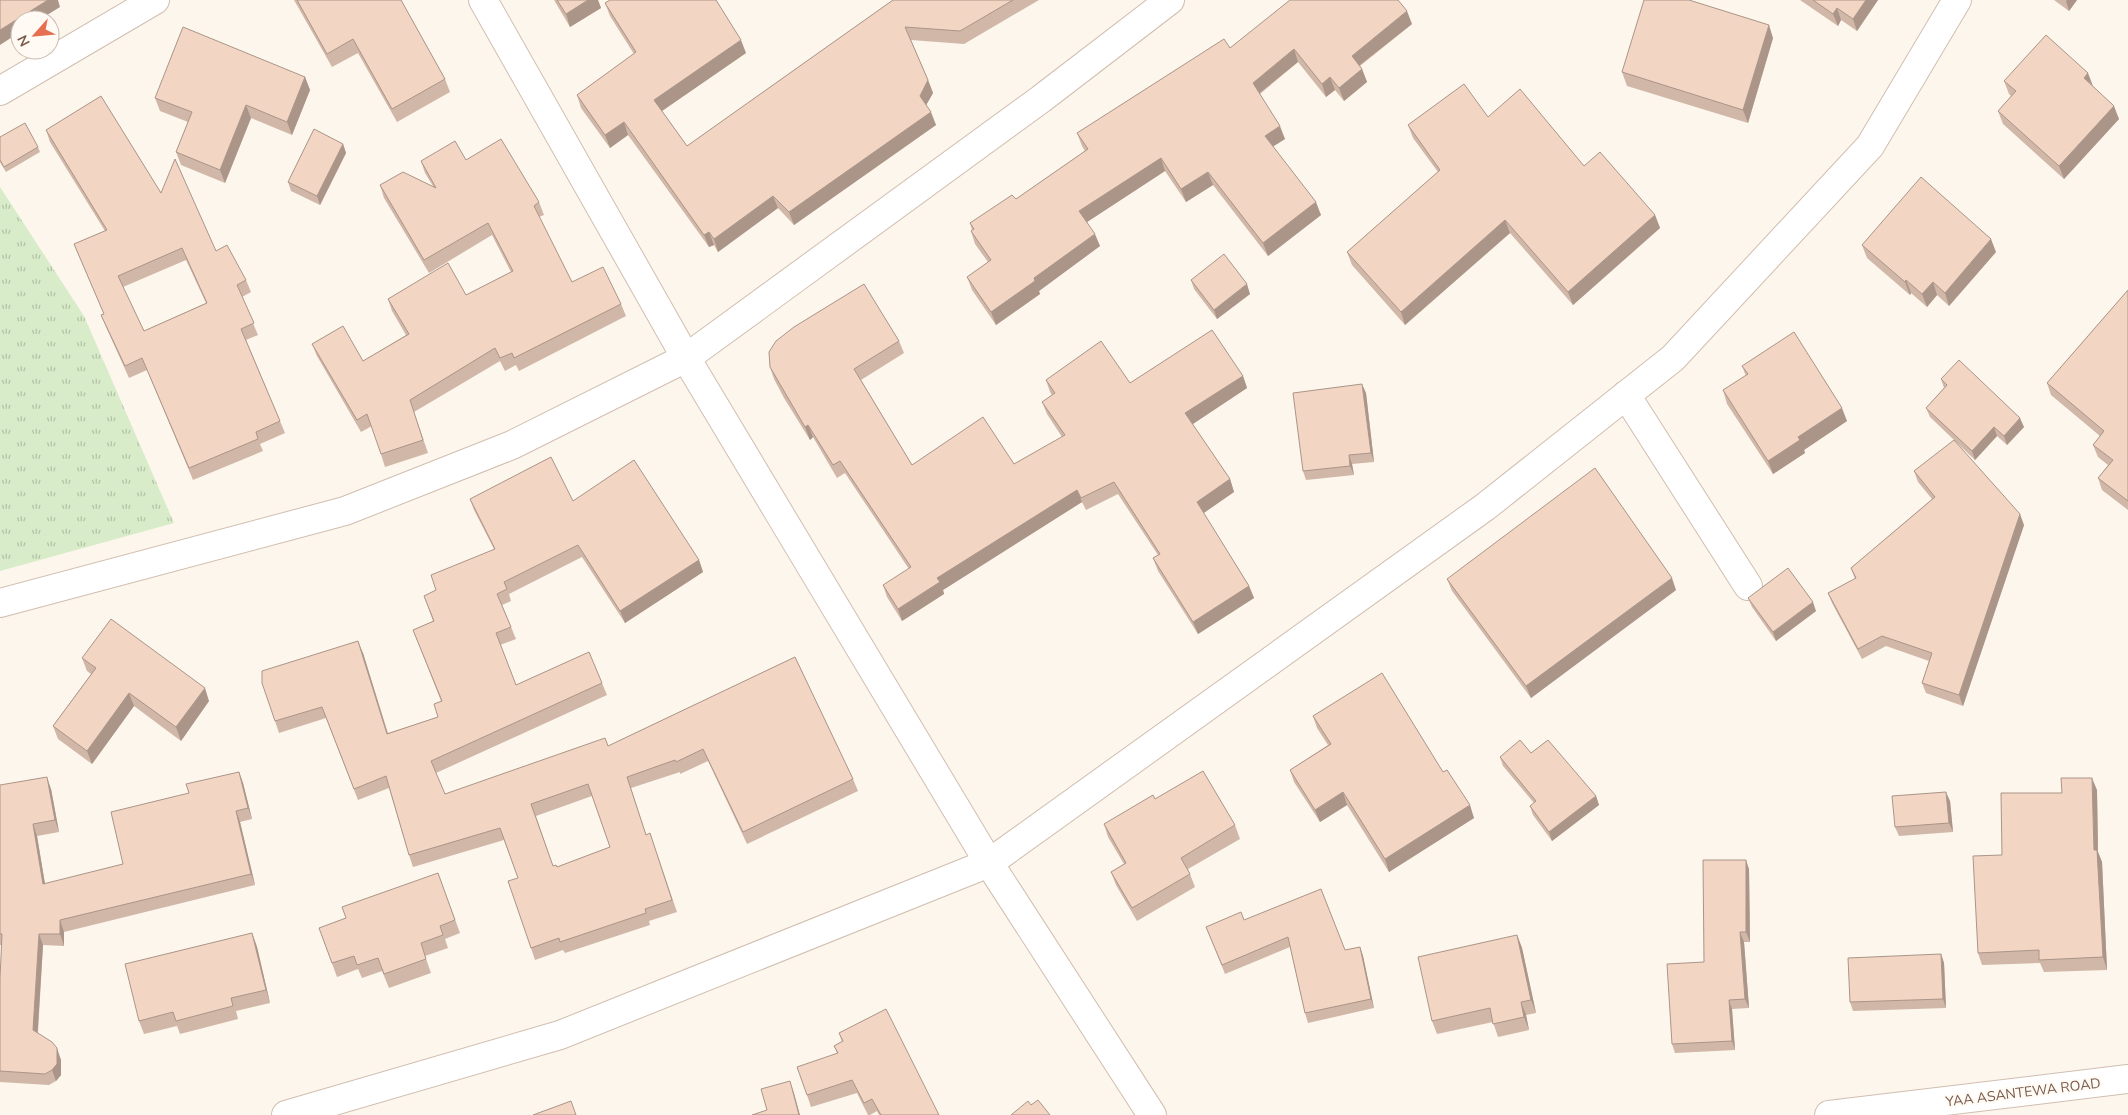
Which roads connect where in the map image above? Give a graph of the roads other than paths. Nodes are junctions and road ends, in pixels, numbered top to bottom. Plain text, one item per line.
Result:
1 (155, 0) edge
2 (483, 0) edge
3 (1170, 0) edge
4 (1957, 0) edge
5 (0, 91) edge
6 (686, 358) junction
7 (1626, 395) junction
8 (1748, 586) dead end
9 (0, 603) edge
10 (989, 863) junction
11 (2128, 1079) edge
12 (286, 1115) edge
13 (1152, 1115) edge
14 (1829, 1115) edge

1 - 5 street
2 - 6 street
3 - 6 street
4 - 7 street
6 - 9 street
6 - 10 street
7 - 8 street
7 - 10 street
10 - 12 street
10 - 13 street
11 - 14 street, YAA ASANTEWA ROAD

